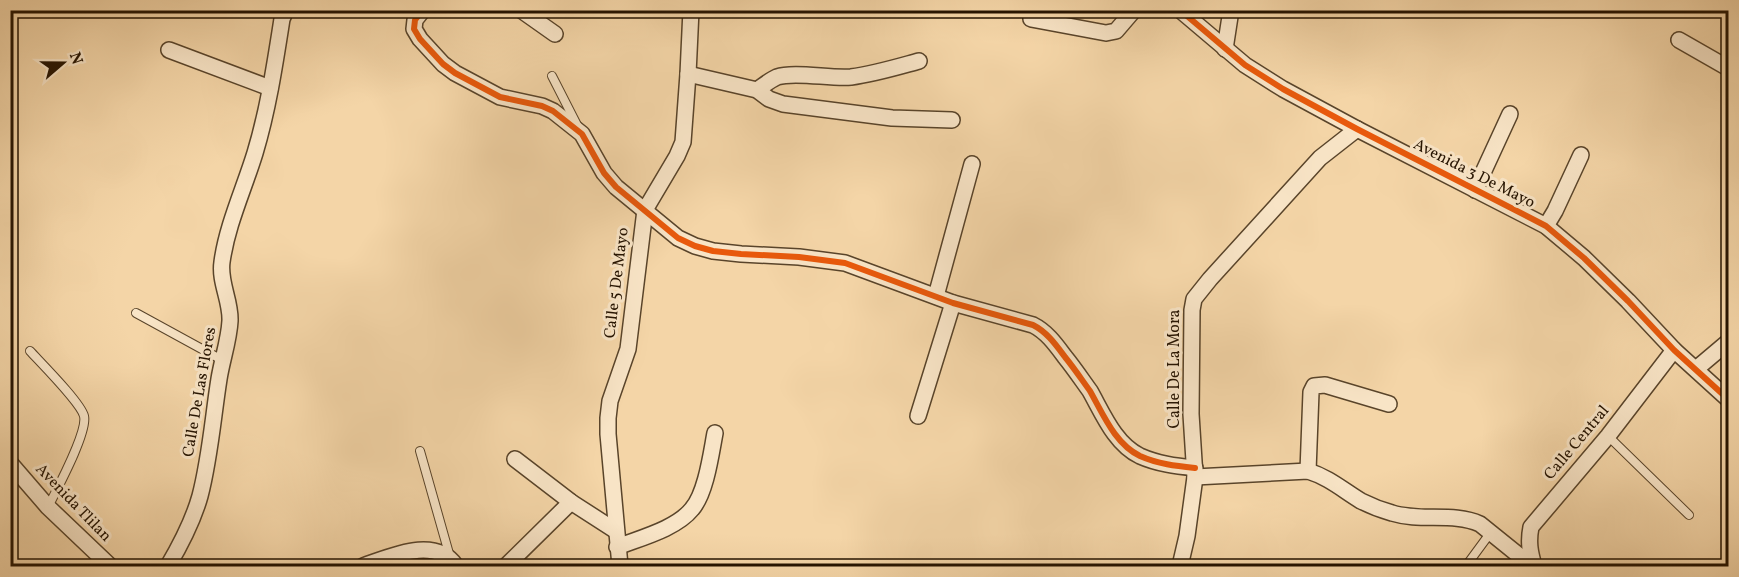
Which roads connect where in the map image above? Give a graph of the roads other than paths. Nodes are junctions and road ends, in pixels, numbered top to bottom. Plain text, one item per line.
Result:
1 (286, 10) edge
2 (423, 10) edge
3 (521, 10) edge
4 (691, 10) edge
5 (1134, 10) edge
6 (1180, 10) edge
7 (1231, 10) edge
8 (1031, 19) dead end
9 (555, 34) dead end
10 (1679, 40) dead end
11 (1225, 49) junction
12 (169, 50) dead end
13 (919, 61) dead end
14 (1728, 68) edge
15 (688, 74) junction
16 (552, 76) dead end
17 (270, 88) junction
18 (757, 90) junction
19 (1510, 114) dead end
20 (951, 120) dead end
21 (1357, 129) junction
22 (582, 134) junction
23 (1581, 154) dead end
24 (972, 164) dead end
25 (1475, 190) junction
26 (645, 210) junction
27 (1546, 226) junction
28 (936, 296) junction
29 (953, 303) junction
30 (136, 313) dead end
31 (1728, 342) edge
32 (1674, 350) junction
33 (30, 351) dead end
34 (222, 360) junction
35 (1695, 369) junction
36 (1728, 399) edge
37 (1389, 404) dead end
38 (918, 416) dead end
39 (715, 433) dead end
40 (1608, 436) junction
41 (420, 451) dead end
42 (515, 459) dead end
43 (10, 463) edge
44 (1308, 471) junction
45 (1195, 472) junction
46 (571, 502) junction
47 (48, 507) junction
48 (1689, 515) dead end
49 (615, 531) junction
50 (1491, 532) junction
51 (617, 547) junction
52 (453, 563) edge
53 (110, 567) edge
54 (168, 567) edge
55 (363, 567) edge
56 (506, 567) edge
57 (620, 567) edge
58 (1180, 567) edge
59 (1466, 567) edge
60 (1533, 567) edge

1 - 17 street, Calle De Las Flores
2 - 22 street
3 - 9 street
4 - 15 street, Calle 5 De Mayo
5 - 8 street
6 - 11 street, Avenida 3 De Mayo
7 - 11 street
10 - 14 street
11 - 21 street, Avenida 3 De Mayo
12 - 17 street
13 - 18 street
15 - 18 street
15 - 26 street, Calle 5 De Mayo
16 - 22 lane
17 - 34 street, Calle De Las Flores
18 - 20 street
19 - 25 street
21 - 25 street, Avenida 3 De Mayo
21 - 45 street, Calle De La Mora
22 - 26 street
23 - 27 street
24 - 28 street
25 - 27 street, Avenida 3 De Mayo
26 - 28 street
26 - 49 street, Calle 5 De Mayo
27 - 32 street, Avenida 3 De Mayo
28 - 29 street
29 - 38 street
29 - 45 street
30 - 34 lane
31 - 35 street
32 - 35 street, Avenida 3 De Mayo
32 - 40 street, Calle Central
33 - 47 lane
34 - 54 street, Calle De Las Flores
35 - 36 street, Avenida 3 De Mayo
37 - 44 street
39 - 51 street
40 - 48 lane
40 - 60 street, Calle Central
41 - 52 lane
42 - 46 street
43 - 47 street, Avenida Tlilan
44 - 45 street
44 - 50 street
45 - 58 street, Calle De La Mora
46 - 49 street
46 - 56 street
47 - 53 street, Avenida Tlilan
49 - 51 street, Calle 5 De Mayo
50 - 59 lane
50 - 60 street
51 - 57 street, Calle 5 De Mayo
52 - 55 street

